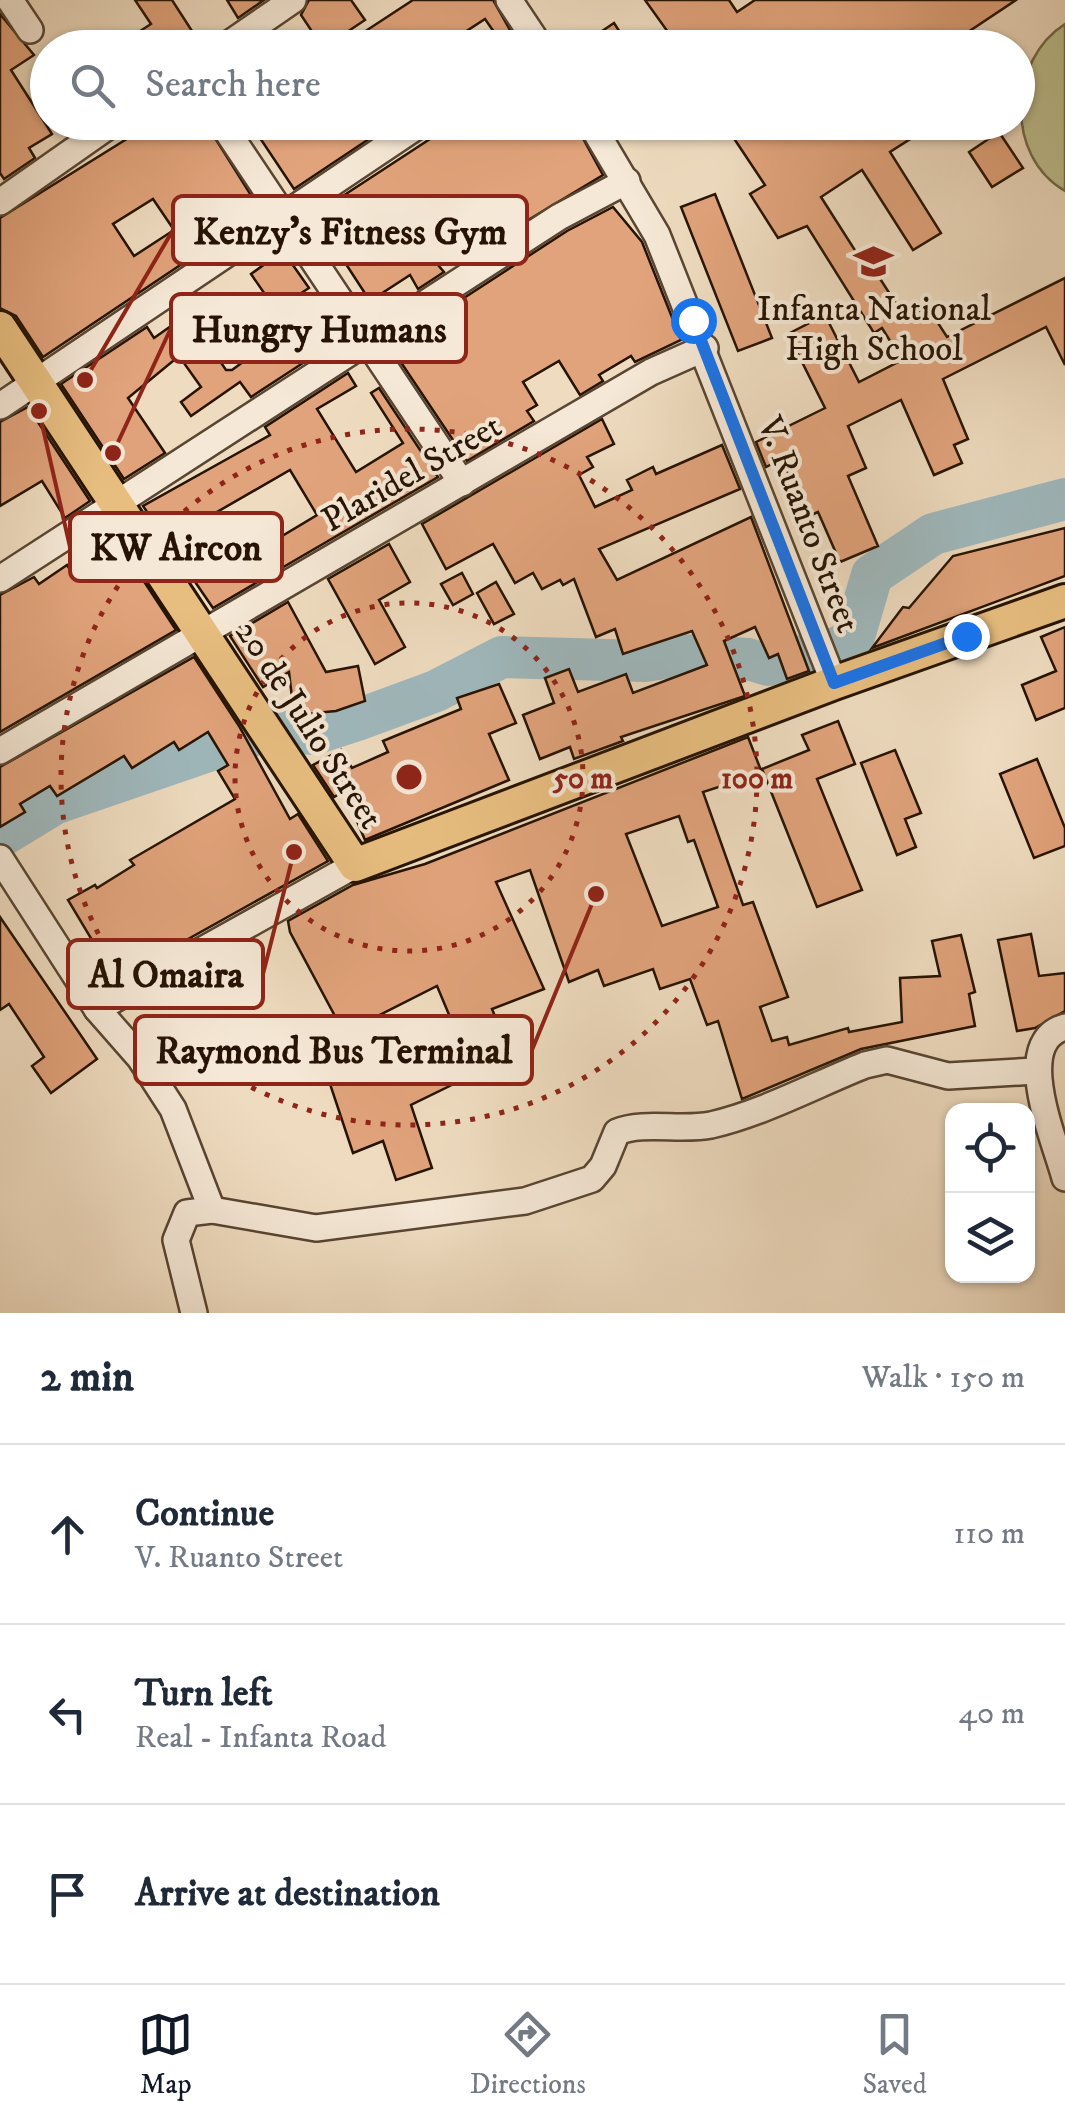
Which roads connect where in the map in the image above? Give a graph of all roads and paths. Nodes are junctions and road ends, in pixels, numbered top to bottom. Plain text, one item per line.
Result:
1 (10, 0) edge
2 (293, 0) edge
3 (509, 0) edge
4 (30, 30) dead end
5 (249, 30) edge
6 (528, 30) edge
7 (88, 140) edge
8 (234, 140) edge
9 (397, 140) edge
10 (601, 140) edge
11 (627, 182) junction
12 (0, 202) edge
13 (286, 216) junction
14 (0, 328) edge
15 (368, 339) junction
16 (705, 348) junction
17 (36, 382) junction
18 (0, 406) edge
19 (462, 483) junction
20 (116, 503) junction
21 (0, 580) edge
22 (1065, 601) edge
23 (202, 634) junction
24 (834, 683) junction
25 (0, 751) edge
26 (0, 858) edge
27 (355, 865) junction
28 (97, 1009) junction
29 (1065, 1027) edge
30 (1036, 1071) junction
31 (1065, 1178) edge
32 (212, 1210) junction
33 (186, 1311) edge

1 - 4 street
2 - 5 street
3 - 6 street
7 - 12 street
8 - 13 street
9 - 13 street
10 - 11 street, V. Ruanto Street
11 - 15 street
11 - 16 street, V. Ruanto Street
13 - 15 street
13 - 17 street
14 - 17 main road, 20 de Julio Street
15 - 19 street
15 - 20 street
16 - 19 street, Plaridel Street
16 - 24 street, V. Ruanto Street
17 - 18 street
17 - 20 main road, 20 de Julio Street
19 - 23 street, Plaridel Street
20 - 21 street
20 - 23 main road, 20 de Julio Street
22 - 24 main road
23 - 25 street, Plaridel Street
23 - 27 main road, 20 de Julio Street
24 - 27 main road
26 - 28 street
27 - 28 street
28 - 32 street
29 - 30 street
30 - 31 street
30 - 32 street
32 - 33 street

